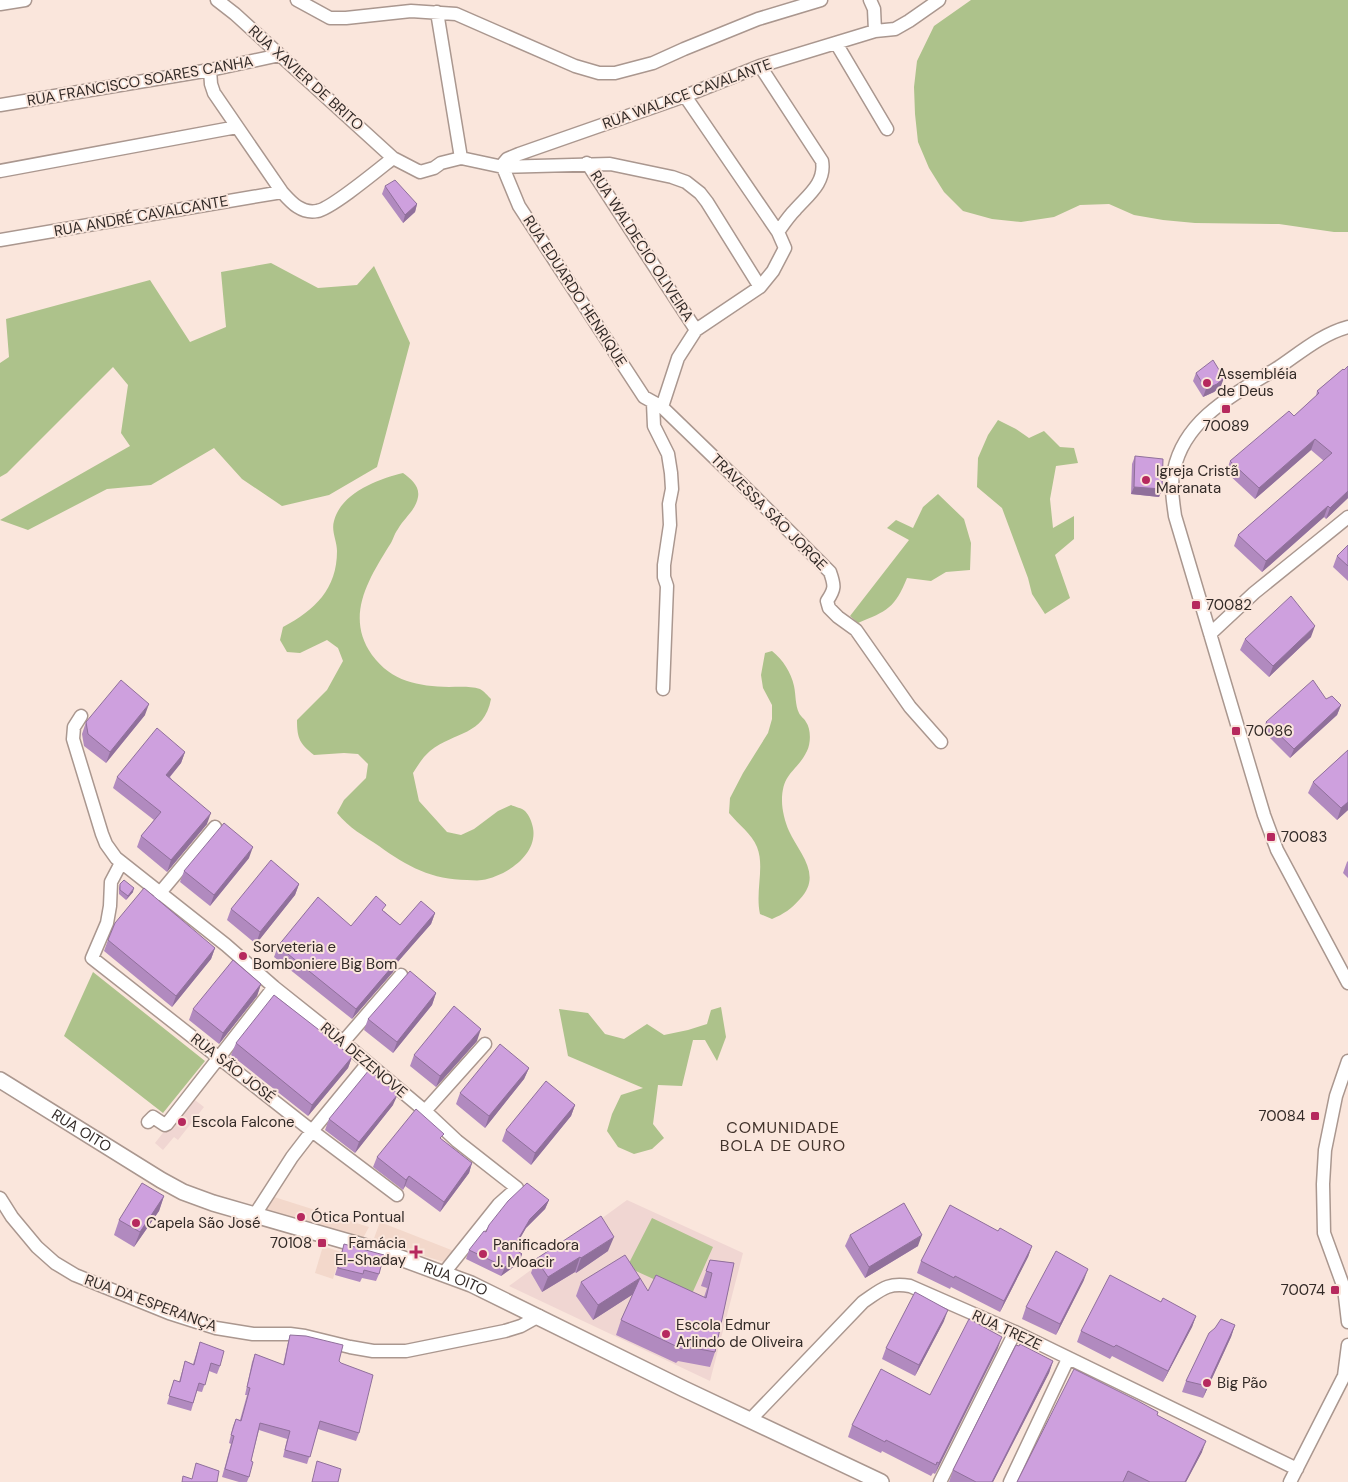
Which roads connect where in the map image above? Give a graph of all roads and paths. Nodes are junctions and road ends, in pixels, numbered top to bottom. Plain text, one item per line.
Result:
1 (25, 0) edge
2 (217, 0) edge
3 (297, 0) edge
4 (821, 0) edge
5 (870, 0) edge
6 (939, 0) edge
7 (0, 4) edge
8 (437, 12) junction
9 (875, 31) junction
10 (836, 44) junction
11 (280, 55) junction
12 (760, 66) junction
13 (210, 70) junction
14 (685, 96) junction
15 (0, 106) edge
16 (237, 127) junction
17 (886, 129) dead end
18 (393, 158) junction
19 (461, 158) junction
20 (587, 163) junction
21 (503, 166) junction
22 (0, 171) edge
23 (282, 192) junction
24 (778, 232) junction
25 (0, 240) edge
26 (760, 287) junction
27 (1348, 327) edge
28 (696, 330) junction
29 (657, 405) junction
30 (1348, 517) edge
31 (1210, 634) junction
32 (663, 689) dead end
33 (81, 716) dead end
34 (941, 742) dead end
35 (215, 827) dead end
36 (121, 862) junction
37 (159, 894) junction
38 (401, 975) dead end
39 (1348, 983) edge
40 (274, 988) junction
41 (343, 1042) junction
42 (485, 1044) dead end
43 (219, 1058) junction
44 (1348, 1061) edge
45 (368, 1063) junction
46 (0, 1080) edge
47 (425, 1111) junction
48 (148, 1122) dead end
49 (312, 1130) junction
50 (398, 1195) dead end
51 (0, 1198) edge
52 (254, 1216) junction
53 (443, 1274) junction
54 (539, 1316) junction
55 (1348, 1322) edge
56 (1015, 1332) junction
57 (1348, 1346) edge
58 (1068, 1359) junction
59 (750, 1420) junction
60 (1297, 1469) junction
61 (881, 1482) edge
62 (940, 1482) edge
63 (1010, 1482) edge
64 (1290, 1482) edge

1 - 7 street
2 - 11 street, RUA XAVIER DE BRITO
3 - 8 street
4 - 8 street
5 - 9 street
6 - 9 street, RUA WALACE CAVALANTE
8 - 19 street
9 - 10 street, RUA WALACE CAVALANTE
10 - 12 street, RUA WALACE CAVALANTE
10 - 17 street
11 - 13 street, RUA FRANCISCO SOARES CANHA
11 - 18 street, RUA XAVIER DE BRITO
12 - 14 street, RUA WALACE CAVALANTE
12 - 24 street
13 - 15 street, RUA FRANCISCO SOARES CANHA
13 - 16 street
14 - 21 street, RUA WALACE CAVALANTE
14 - 24 street
16 - 22 street
16 - 23 street
18 - 19 street, RUA XAVIER DE BRITO
18 - 23 street
19 - 21 street
20 - 21 street
20 - 26 street
20 - 28 street, RUA WALDECIO OLIVEIRA
21 - 29 street, RUA EDUARDO HENRIQUE
23 - 25 street, RUA ANDRÉ CAVALCANTE
24 - 26 street
26 - 28 street
27 - 31 street
28 - 29 street
29 - 32 street
29 - 34 street, TRAVESSA SÃO JORGE
30 - 31 street
31 - 39 street
33 - 36 street, RUA DEZENOVE
35 - 37 street
36 - 37 street, RUA DEZENOVE
36 - 43 street, RUA SÃO JOSÉ
37 - 40 street, RUA DEZENOVE
38 - 41 street
40 - 41 street, RUA DEZENOVE
40 - 43 street
41 - 45 street, RUA DEZENOVE
42 - 47 street
43 - 48 street
43 - 49 street, RUA SÃO JOSÉ
44 - 55 street
45 - 47 street, RUA DEZENOVE
45 - 49 street
46 - 52 street, RUA OITO
47 - 53 street, RUA DEZENOVE
49 - 50 street, RUA SÃO JOSÉ
49 - 52 street
51 - 54 street, RUA DA ESPERANÇA
52 - 53 street, RUA OITO
53 - 54 street, RUA OITO
54 - 59 street, RUA OITO
56 - 58 street, RUA TREZE
56 - 59 street, RUA TREZE
56 - 62 street
57 - 60 street
58 - 60 street, RUA TREZE
58 - 63 street
59 - 61 street, RUA OITO
60 - 64 street

